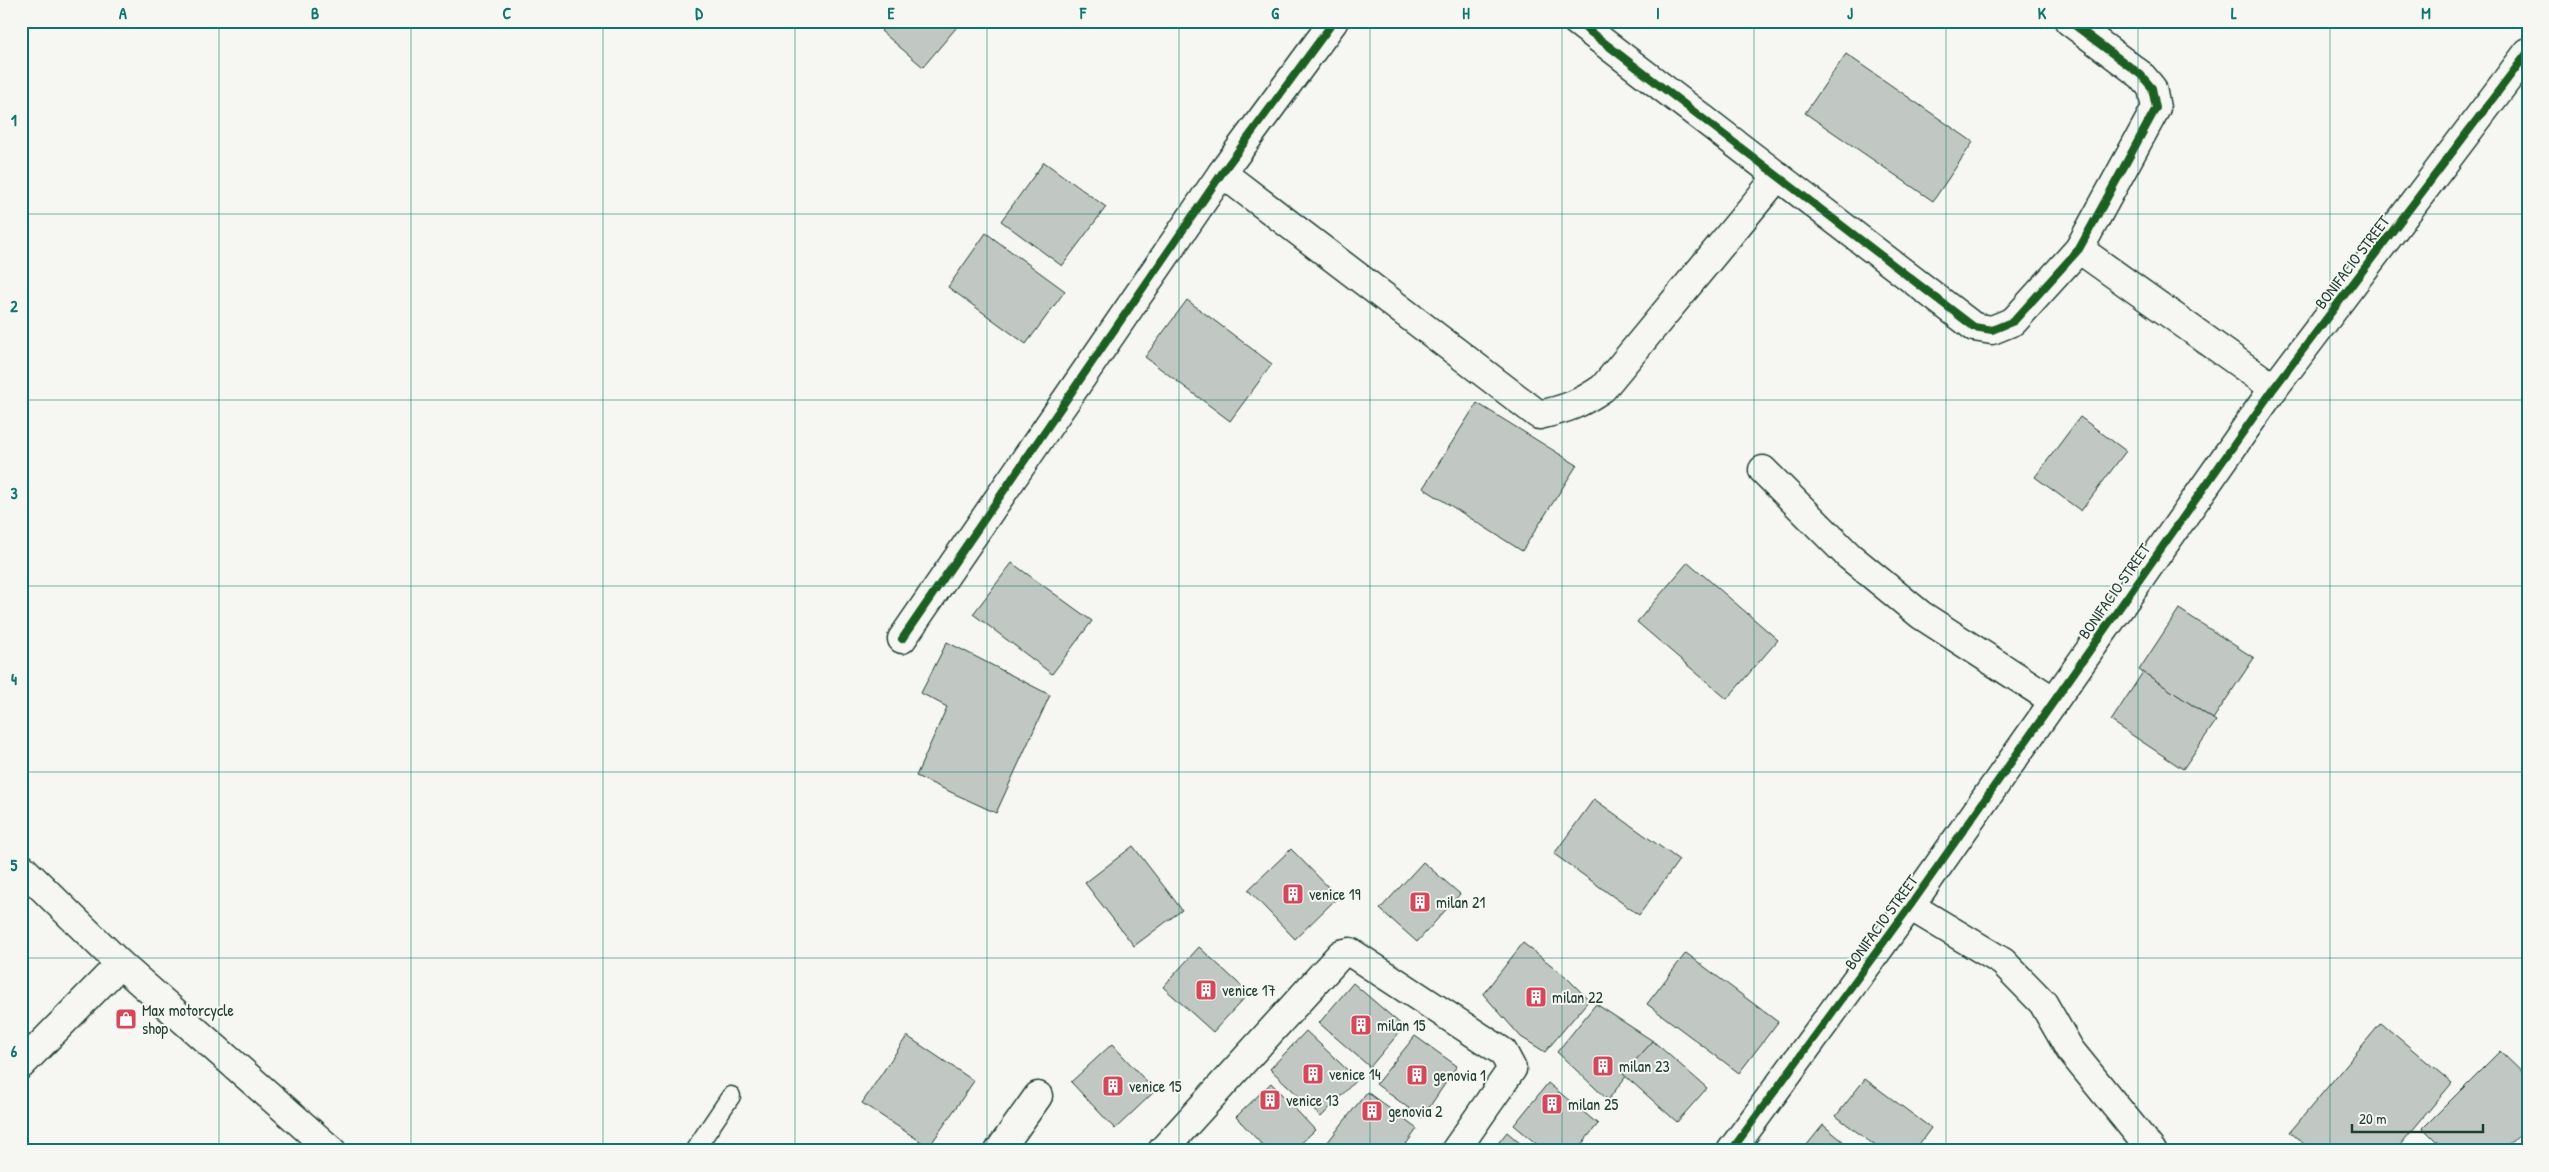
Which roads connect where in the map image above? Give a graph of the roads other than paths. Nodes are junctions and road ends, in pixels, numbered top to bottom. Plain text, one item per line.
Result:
1 (1334, 21) edge
2 (1576, 21) edge
3 (2069, 21) edge
4 (2528, 52) edge
5 (1222, 173) junction
6 (1778, 176) junction
7 (2079, 250) junction
8 (2274, 388) junction
9 (1763, 470) dead end
10 (902, 638) dead end
11 (2054, 701) junction
12 (21, 867) edge
13 (1910, 906) junction
14 (120, 964) junction
15 (21, 1065) edge
16 (730, 1096) dead end
17 (1038, 1096) dead end
18 (332, 1151) edge
19 (694, 1151) edge
20 (999, 1151) edge
21 (1162, 1151) edge
22 (1455, 1151) edge
23 (1731, 1151) edge
24 (2152, 1151) edge

1 - 5 street
2 - 6 street
3 - 7 street
4 - 8 street, BONIFACIO STREET
5 - 6 street
5 - 10 street
6 - 7 street
7 - 8 street
8 - 11 street, BONIFACIO STREET
9 - 11 street
11 - 13 street, BONIFACIO STREET
12 - 14 street
13 - 23 street, BONIFACIO STREET
13 - 24 street
14 - 15 street
14 - 18 street
16 - 19 lane
17 - 20 street
21 - 22 street

